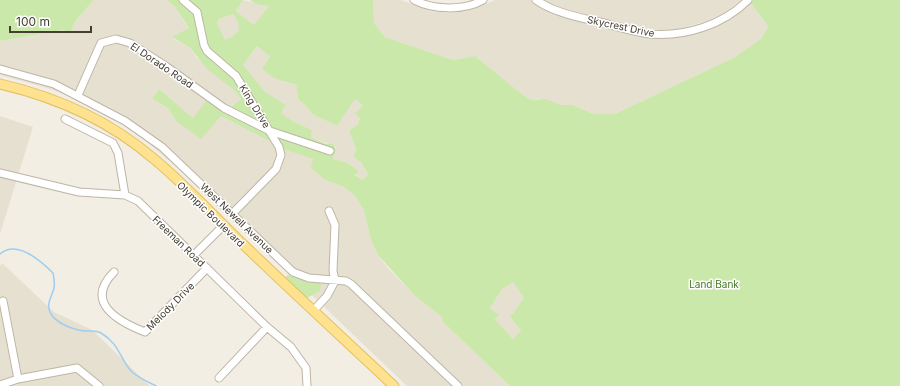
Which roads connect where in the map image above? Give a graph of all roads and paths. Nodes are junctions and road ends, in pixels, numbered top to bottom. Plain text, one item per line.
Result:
1 (183, 0) edge
2 (414, 0) edge
3 (483, 0) edge
4 (536, 0) edge
5 (748, 0) edge
6 (0, 69) edge
7 (0, 84) edge
8 (78, 96) junction
9 (65, 119) dead end
10 (270, 131) junction
11 (330, 151) dead end
12 (0, 174) edge
13 (125, 195) junction
14 (329, 211) dead end
15 (233, 213) junction
16 (223, 226) junction
17 (194, 255) junction
18 (207, 268) junction
19 (114, 272) dead end
20 (335, 281) junction
21 (3, 301) dead end
22 (313, 311) junction
23 (267, 327) junction
24 (219, 378) dead end
25 (18, 379) junction
26 (0, 385) edge
27 (99, 386) edge
28 (307, 386) edge
29 (394, 386) edge
30 (458, 386) edge

1 - 10 street, King Drive
2 - 3 street
4 - 5 street, Skycrest Drive
6 - 8 street, West Newell Avenue
7 - 16 main road, Olympic Boulevard
8 - 10 street, El Dorado Road
8 - 15 street, West Newell Avenue
9 - 13 street
10 - 11 street
10 - 15 street, King Drive
12 - 13 street, Freeman Road
13 - 17 street, Freeman Road
14 - 20 street
15 - 20 street, West Newell Avenue
16 - 17 street
16 - 22 main road, Olympic Boulevard
17 - 18 street, Freeman Road
18 - 19 street, Melody Drive
18 - 23 street, Freeman Road
20 - 22 street
20 - 30 street, West Newell Avenue
21 - 25 street
22 - 29 main road, Olympic Boulevard
23 - 24 street
23 - 28 street, Freeman Road
25 - 26 street
25 - 27 street

